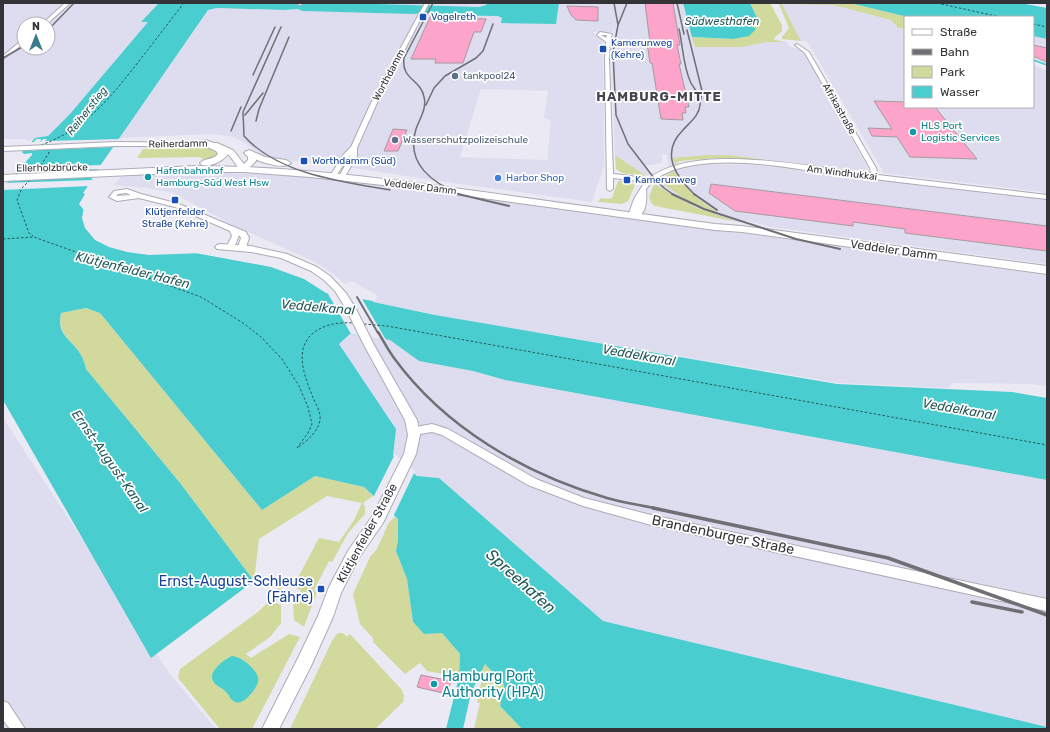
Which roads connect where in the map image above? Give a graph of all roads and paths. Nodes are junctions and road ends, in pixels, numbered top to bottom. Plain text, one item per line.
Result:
1 (68, 3) edge
2 (426, 4) edge
3 (53, 16) edge
4 (608, 42) dead end
5 (797, 45) dead end
6 (16, 47) edge
7 (3, 58) edge
8 (206, 143) junction
9 (3, 149) edge
10 (249, 153) joint
11 (205, 164) junction
12 (244, 166) junction
13 (324, 169) junction
14 (99, 170) junction
15 (4, 172) edge
16 (339, 174) junction
17 (610, 176) junction
18 (875, 177) junction
19 (645, 185) junction
20 (610, 189) dead end
21 (139, 196) dead end
22 (1047, 197) edge
23 (636, 212) junction
24 (233, 230) junction
25 (231, 246) junction
26 (220, 247) dead end
27 (242, 247) junction
28 (1047, 270) edge
29 (414, 431) junction
30 (1047, 605) edge
31 (3, 708) edge
32 (18, 729) edge
33 (270, 729) edge

1 - 3 street
2 - 16 street, Worthdamm
4 - 17 street
5 - 18 street, Afrikastraße
6 - 7 street
8 - 9 street, Reiherdamm
8 - 11 main road
8 - 12 street, Reiherdamm
10 - 12 street
10 - 13 main road
11 - 12 main road, Veddeler Damm
11 - 14 main road, Veddeler Damm
12 - 13 main road, Veddeler Damm
12 - 14 main road, Veddeler Damm
12 - 16 main road, Veddeler Damm
13 - 16 main road, Veddeler Damm
14 - 15 main road, Ellerholzbrücke
16 - 23 main road, Veddeler Damm
17 - 19 street
17 - 20 street
18 - 19 street, Am Windhukkai
18 - 22 street, Am Windhukkai
19 - 23 street
21 - 24 street
23 - 28 main road, Veddeler Damm
24 - 25 street
24 - 27 street
25 - 26 street
25 - 27 street
27 - 29 street
29 - 30 street, Brandenburger Straße
29 - 33 street, Klütjenfelder Straße
31 - 32 street

